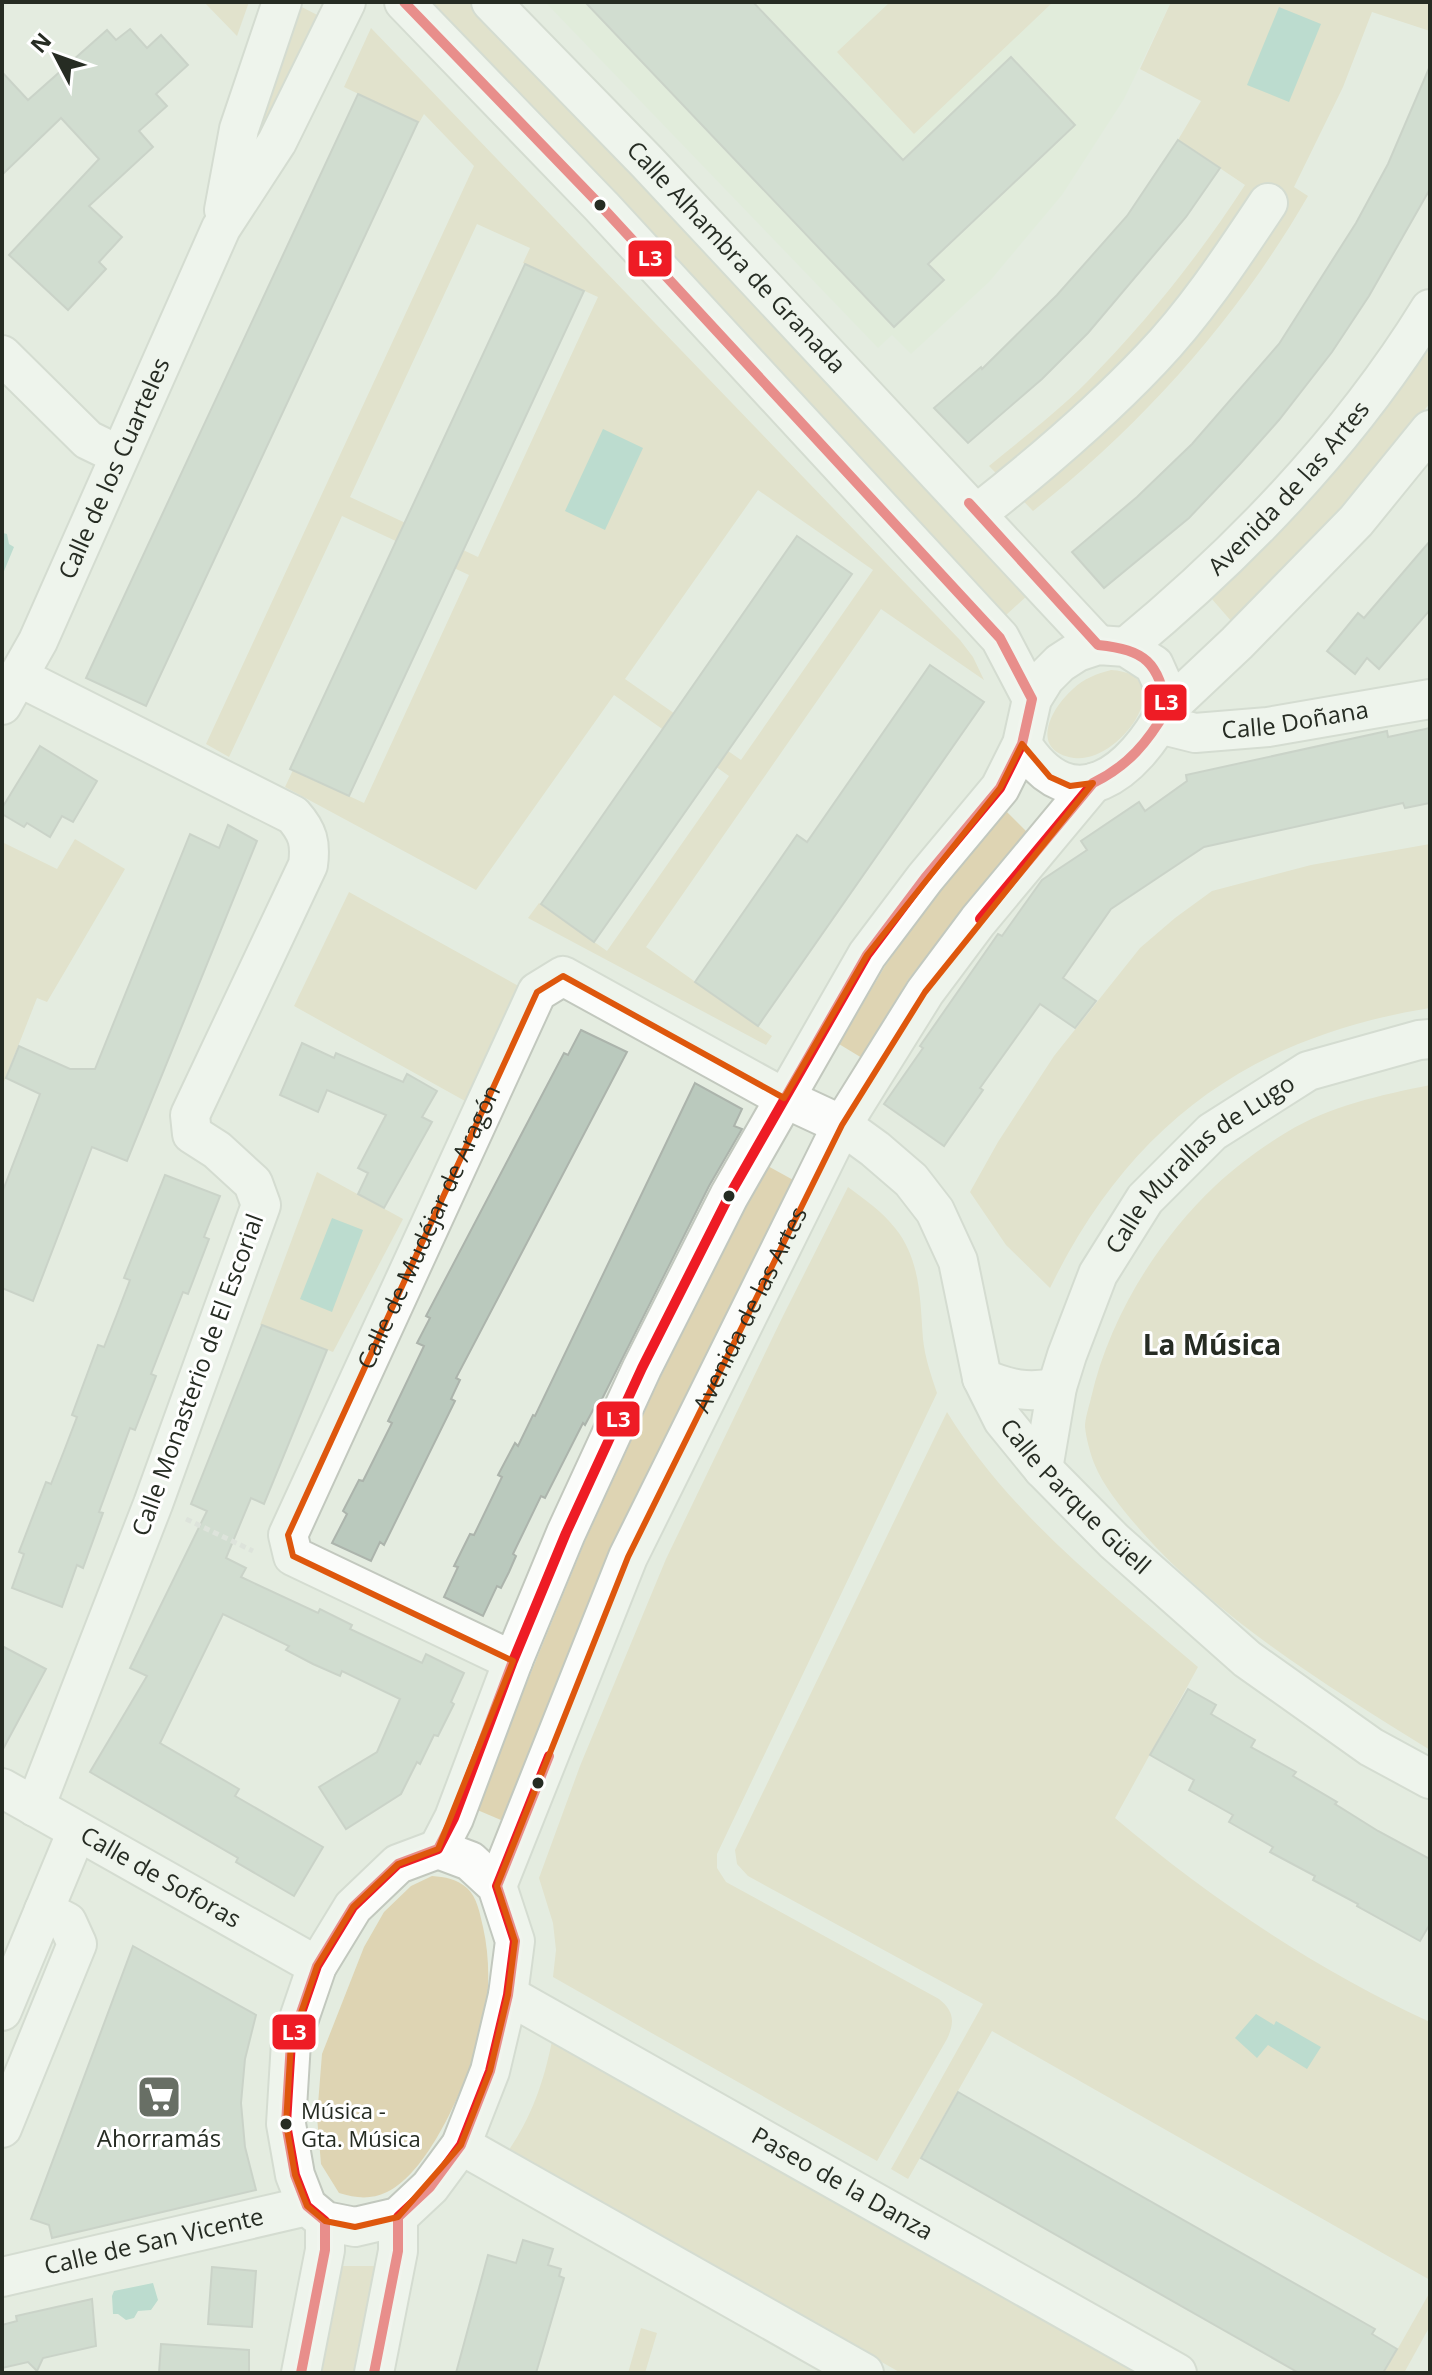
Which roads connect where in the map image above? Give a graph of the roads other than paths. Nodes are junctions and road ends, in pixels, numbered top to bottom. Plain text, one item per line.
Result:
1 (282, 2) edge
2 (346, 2) edge
3 (404, 2) edge
4 (491, 2) edge
5 (1268, 203) dead end
6 (221, 228) junction
7 (1430, 309) edge
8 (2, 355) edge
9 (1430, 430) edge
10 (119, 455) junction
11 (978, 513) junction
12 (1112, 646) junction
13 (11, 691) edge
14 (1032, 699) junction
15 (1430, 699) edge
16 (1163, 716) junction
17 (1022, 744) junction
18 (1093, 783) junction
19 (1430, 1039) edge
20 (784, 1098) junction
21 (842, 1125) junction
22 (982, 1378) junction
23 (1057, 1387) junction
24 (1043, 1469) junction
25 (513, 1661) junction
26 (1430, 1779) edge
27 (2, 1788) edge
28 (35, 1807) junction
29 (77, 1831) junction
30 (438, 1849) junction
31 (497, 1886) junction
32 (44, 1910) junction
33 (317, 1966) junction
34 (508, 1995) junction
35 (2, 2011) edge
36 (2, 2128) edge
37 (461, 2145) junction
38 (316, 2214) junction
39 (398, 2217) junction
40 (2, 2277) edge
41 (301, 2373) edge
42 (374, 2373) edge
43 (864, 2373) edge
44 (1177, 2373) edge

1 - 6 street, Calle de los Cuarteles
2 - 6 street, Calle de los Cuarteles
3 - 14 street
4 - 11 street, Calle Alhambra de Granada
5 - 11 street
6 - 10 street, Calle de los Cuarteles
7 - 12 street, Avenida de las Artes
8 - 10 street
9 - 16 street
10 - 13 street, Calle de los Cuarteles
11 - 12 street, Calle Alhambra de Granada
12 - 14 street
12 - 16 street
13 - 28 street, Calle Monasterio de El Escorial
14 - 17 street
15 - 16 street, Calle Doñana
16 - 18 street
17 - 18 street
17 - 20 street
18 - 21 street, Avenida de las Artes
19 - 23 street, Calle Murallas de Lugo
20 - 21 street, Calle de Mudéjar de Aragón
20 - 25 street
20 - 25 street, Calle de Mudéjar de Aragón
21 - 22 street, Calle Parque Güell
21 - 31 street, Avenida de las Artes
22 - 23 street
22 - 24 street, Calle Parque Güell
23 - 24 street, Calle Murallas de Lugo
24 - 26 street, Calle Parque Güell
25 - 30 street
27 - 28 street, Calle de Soforas
28 - 29 street, Calle de Soforas
29 - 32 street
29 - 33 street, Calle de Soforas
30 - 31 street
30 - 33 street
31 - 34 street
32 - 35 street
32 - 36 street
33 - 38 street
34 - 37 street
34 - 44 street, Paseo de la Danza
37 - 39 street
37 - 43 street
38 - 39 street, Calle de San Vicente
38 - 40 street, Calle de San Vicente
38 - 41 street
39 - 42 street

